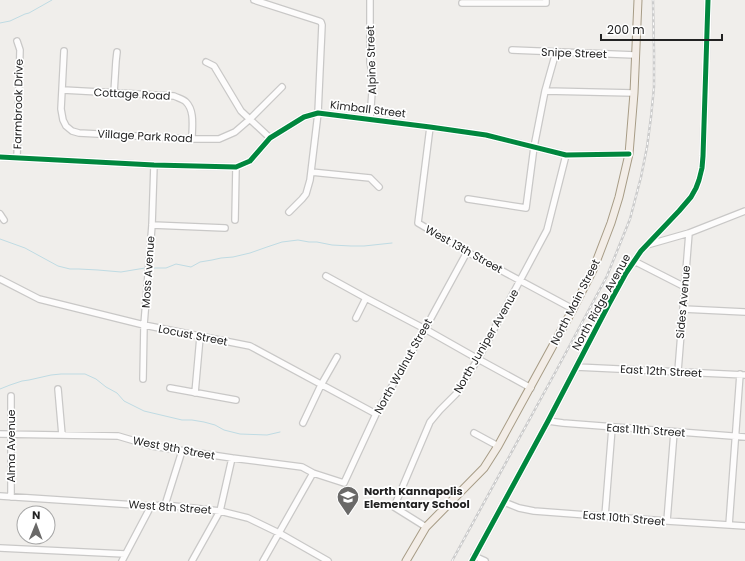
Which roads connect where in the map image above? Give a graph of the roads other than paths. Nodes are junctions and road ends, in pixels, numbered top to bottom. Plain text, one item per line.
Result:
1 (254, 0) edge
2 (370, 0) edge
3 (638, 0) edge
4 (708, 0) edge
5 (546, 1) edge
6 (462, 3) dead end
7 (17, 41) dead end
8 (64, 50) dead end
9 (512, 50) dead end
10 (117, 52) dead end
11 (556, 52) junction
12 (636, 55) junction
13 (206, 62) dead end
14 (282, 87) dead end
15 (63, 90) junction
16 (544, 91) junction
17 (114, 93) junction
18 (634, 93) junction
19 (318, 113) junction
20 (250, 119) junction
21 (370, 119) junction
22 (430, 127) junction
23 (270, 138) junction
24 (192, 139) junction
25 (534, 147) junction
26 (629, 154) junction
27 (566, 155) junction
28 (0, 157) edge
29 (17, 158) junction
30 (154, 165) junction
31 (236, 167) junction
32 (311, 172) junction
33 (378, 187) dead end
34 (468, 199) dead end
35 (745, 211) edge
36 (289, 212) dead end
37 (0, 214) edge
38 (4, 220) dead end
39 (235, 220) dead end
40 (152, 225) junction
41 (225, 228) dead end
42 (689, 234) junction
43 (647, 245) junction
44 (467, 252) junction
45 (634, 261) junction
46 (326, 276) dead end
47 (0, 278) edge
48 (520, 280) junction
49 (685, 287) junction
50 (366, 298) junction
51 (574, 309) junction
52 (683, 309) junction
53 (745, 312) edge
54 (356, 318) dead end
55 (144, 325) junction
56 (425, 329) junction
57 (200, 337) junction
58 (337, 357) dead end
59 (478, 359) junction
60 (576, 367) junction
61 (678, 371) junction
62 (743, 375) edge
63 (143, 379) dead end
64 (321, 385) junction
65 (170, 388) dead end
66 (530, 388) junction
67 (58, 389) dead end
68 (195, 393) junction
69 (10, 396) dead end
70 (236, 400) dead end
71 (376, 414) junction
72 (548, 421) junction
73 (303, 423) dead end
74 (612, 428) junction
75 (674, 432) junction
76 (474, 433) dead end
77 (0, 434) edge
78 (10, 434) junction
79 (62, 435) junction
80 (736, 436) junction
81 (745, 437) edge
82 (498, 446) junction
83 (182, 451) junction
84 (232, 458) junction
85 (312, 472) junction
86 (344, 483) joint
87 (0, 496) edge
88 (11, 497) junction
89 (504, 502) junction
90 (165, 505) junction
91 (151, 506) junction
92 (220, 511) junction
93 (605, 516) junction
94 (667, 521) junction
95 (729, 525) junction
96 (745, 526) edge
97 (426, 527) junction
98 (279, 533) junction
99 (0, 548) edge
100 (126, 554) junction
101 (473, 559) edge
102 (122, 561) edge
103 (192, 561) edge
104 (263, 561) edge
105 (328, 561) edge
106 (406, 561) edge
107 (485, 561) edge

1 - 19 street
2 - 21 street, Alpine Street
3 - 12 main road, North Main Street
4 - 43 street, North Ridge Avenue
5 - 6 street
7 - 29 street, Farmbrook Drive
8 - 15 street, Village Park Road
9 - 11 street, Snipe Street
10 - 17 street
11 - 12 street, Snipe Street
11 - 16 street
12 - 18 main road, North Main Street
13 - 20 street
14 - 20 street, Village Park Road
15 - 17 street, Cottage Road
15 - 24 street, Village Park Road
16 - 18 street
16 - 25 street
17 - 24 street, Cottage Road
18 - 26 main road, North Main Street
19 - 21 street, Kimball Street
19 - 23 street, Kimball Street
19 - 32 street
20 - 23 street
20 - 24 street, Village Park Road
21 - 22 street, Kimball Street
22 - 25 street, Kimball Street
22 - 44 street, West 13th Street
23 - 31 street, Kimball Street
25 - 27 street, Kimball Street
25 - 34 street
26 - 27 street, Kimball Street
26 - 51 main road, North Main Street
27 - 48 street, North Juniper Avenue
28 - 29 street
29 - 30 street
30 - 31 street
30 - 40 street, Moss Avenue
31 - 39 street
32 - 33 street
32 - 36 street
35 - 42 street
37 - 38 street
40 - 41 street
40 - 55 street, Moss Avenue
42 - 43 street
42 - 49 street, Sides Avenue
43 - 45 street, North Ridge Avenue
44 - 48 street, West 13th Street
44 - 56 street, North Walnut Street
45 - 49 street
45 - 60 street, North Ridge Avenue
46 - 50 street
47 - 55 street, Locust Street
48 - 51 street, West 13th Street
48 - 59 street, North Juniper Avenue
49 - 52 street, Sides Avenue
50 - 54 street
50 - 56 street
51 - 66 main road, North Main Street
52 - 53 street
52 - 61 street, Sides Avenue
55 - 57 street, Locust Street
55 - 63 street, Moss Avenue
56 - 59 street
56 - 71 street, North Walnut Street
57 - 64 street, Locust Street
57 - 68 street
58 - 64 street
59 - 66 street
59 - 97 street, North Juniper Avenue
60 - 61 street, East 12th Street
60 - 72 street, North Ridge Avenue
61 - 62 street, East 12th Street
62 - 80 street
64 - 71 street, Locust Street
64 - 73 street
65 - 68 street
66 - 82 main road, North Main Street
67 - 79 street
68 - 70 street
69 - 78 street, Alma Avenue
71 - 86 street, North Walnut Street
72 - 74 street, East 11th Street
72 - 89 street, North Ridge Avenue
74 - 75 street, East 11th Street
74 - 93 street
75 - 80 street, East 11th Street
75 - 94 street
76 - 82 street
77 - 78 street, West 9th Street
78 - 79 street, West 9th Street
78 - 88 street, Alma Avenue
79 - 83 street, West 9th Street
80 - 81 street, East 11th Street
80 - 95 street
82 - 97 main road, North Main Street
83 - 84 street, West 9th Street
83 - 90 street
84 - 85 street, West 9th Street
84 - 92 street
85 - 86 street, West 9th Street
85 - 98 street
87 - 88 street, West 8th Street
88 - 91 street, West 8th Street
89 - 93 street, East 10th Street
89 - 101 street, North Ridge Avenue
90 - 91 street, West 8th Street
90 - 92 street, West 8th Street
91 - 100 street
92 - 98 street, West 8th Street
92 - 103 street
93 - 94 street, East 10th Street
94 - 95 street, East 10th Street
95 - 96 street, East 10th Street
97 - 106 main road, North Main Street
98 - 104 street
98 - 105 street, West 8th Street
99 - 100 street
100 - 102 street
101 - 107 street

